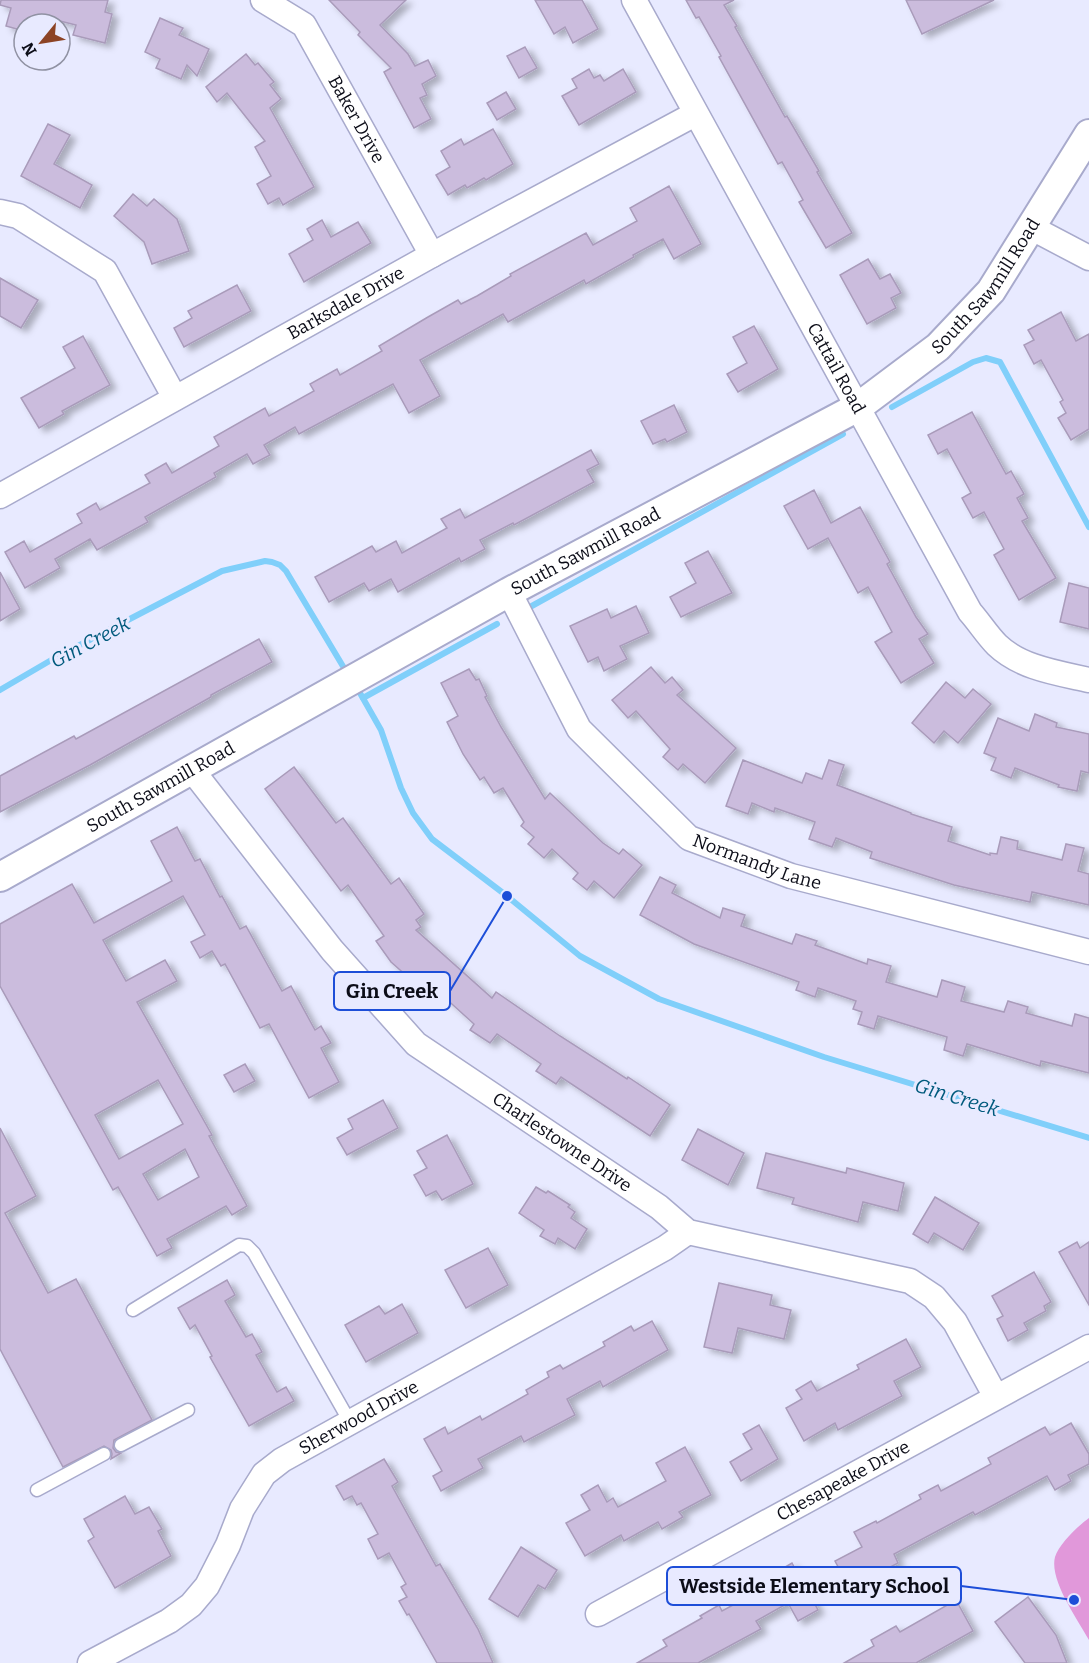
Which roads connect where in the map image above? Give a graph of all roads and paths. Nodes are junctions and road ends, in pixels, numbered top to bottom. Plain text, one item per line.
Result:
1 (263, 0) edge
2 (634, 0) edge
3 (695, 114) junction
4 (1089, 134) edge
5 (0, 212) edge
6 (1032, 228) junction
7 (432, 255) junction
8 (1089, 258) edge
9 (174, 398) junction
10 (858, 407) junction
11 (0, 496) edge
12 (509, 592) junction
13 (1089, 680) edge
14 (192, 770) junction
15 (0, 877) edge
16 (1089, 952) edge
17 (688, 1232) junction
18 (133, 1310) dead end
19 (1089, 1347) edge
20 (996, 1397) junction
21 (188, 1410) dead end
22 (350, 1422) junction
23 (121, 1445) dead end
24 (104, 1454) dead end
25 (37, 1490) dead end
26 (598, 1614) dead end
27 (90, 1663) edge

1 - 7 street, Baker Drive
2 - 3 street, Cattail Road
3 - 7 street, Barksdale Drive
3 - 10 street, Cattail Road
4 - 6 street, South Sawmill Road
5 - 9 street
6 - 8 street
6 - 10 street, South Sawmill Road
7 - 9 street, Barksdale Drive
9 - 11 street, Barksdale Drive
10 - 12 street, South Sawmill Road
10 - 13 street, Cattail Road
12 - 14 street, South Sawmill Road
12 - 16 street, Normandy Lane
14 - 15 street, South Sawmill Road
14 - 17 street, Charlestowne Drive
17 - 20 street, Charlestowne Drive
17 - 22 street, Sherwood Drive
18 - 22 lane
19 - 20 street, Chesapeake Drive
20 - 26 street, Chesapeake Drive
21 - 23 lane
22 - 27 street, Sherwood Drive
24 - 25 lane

